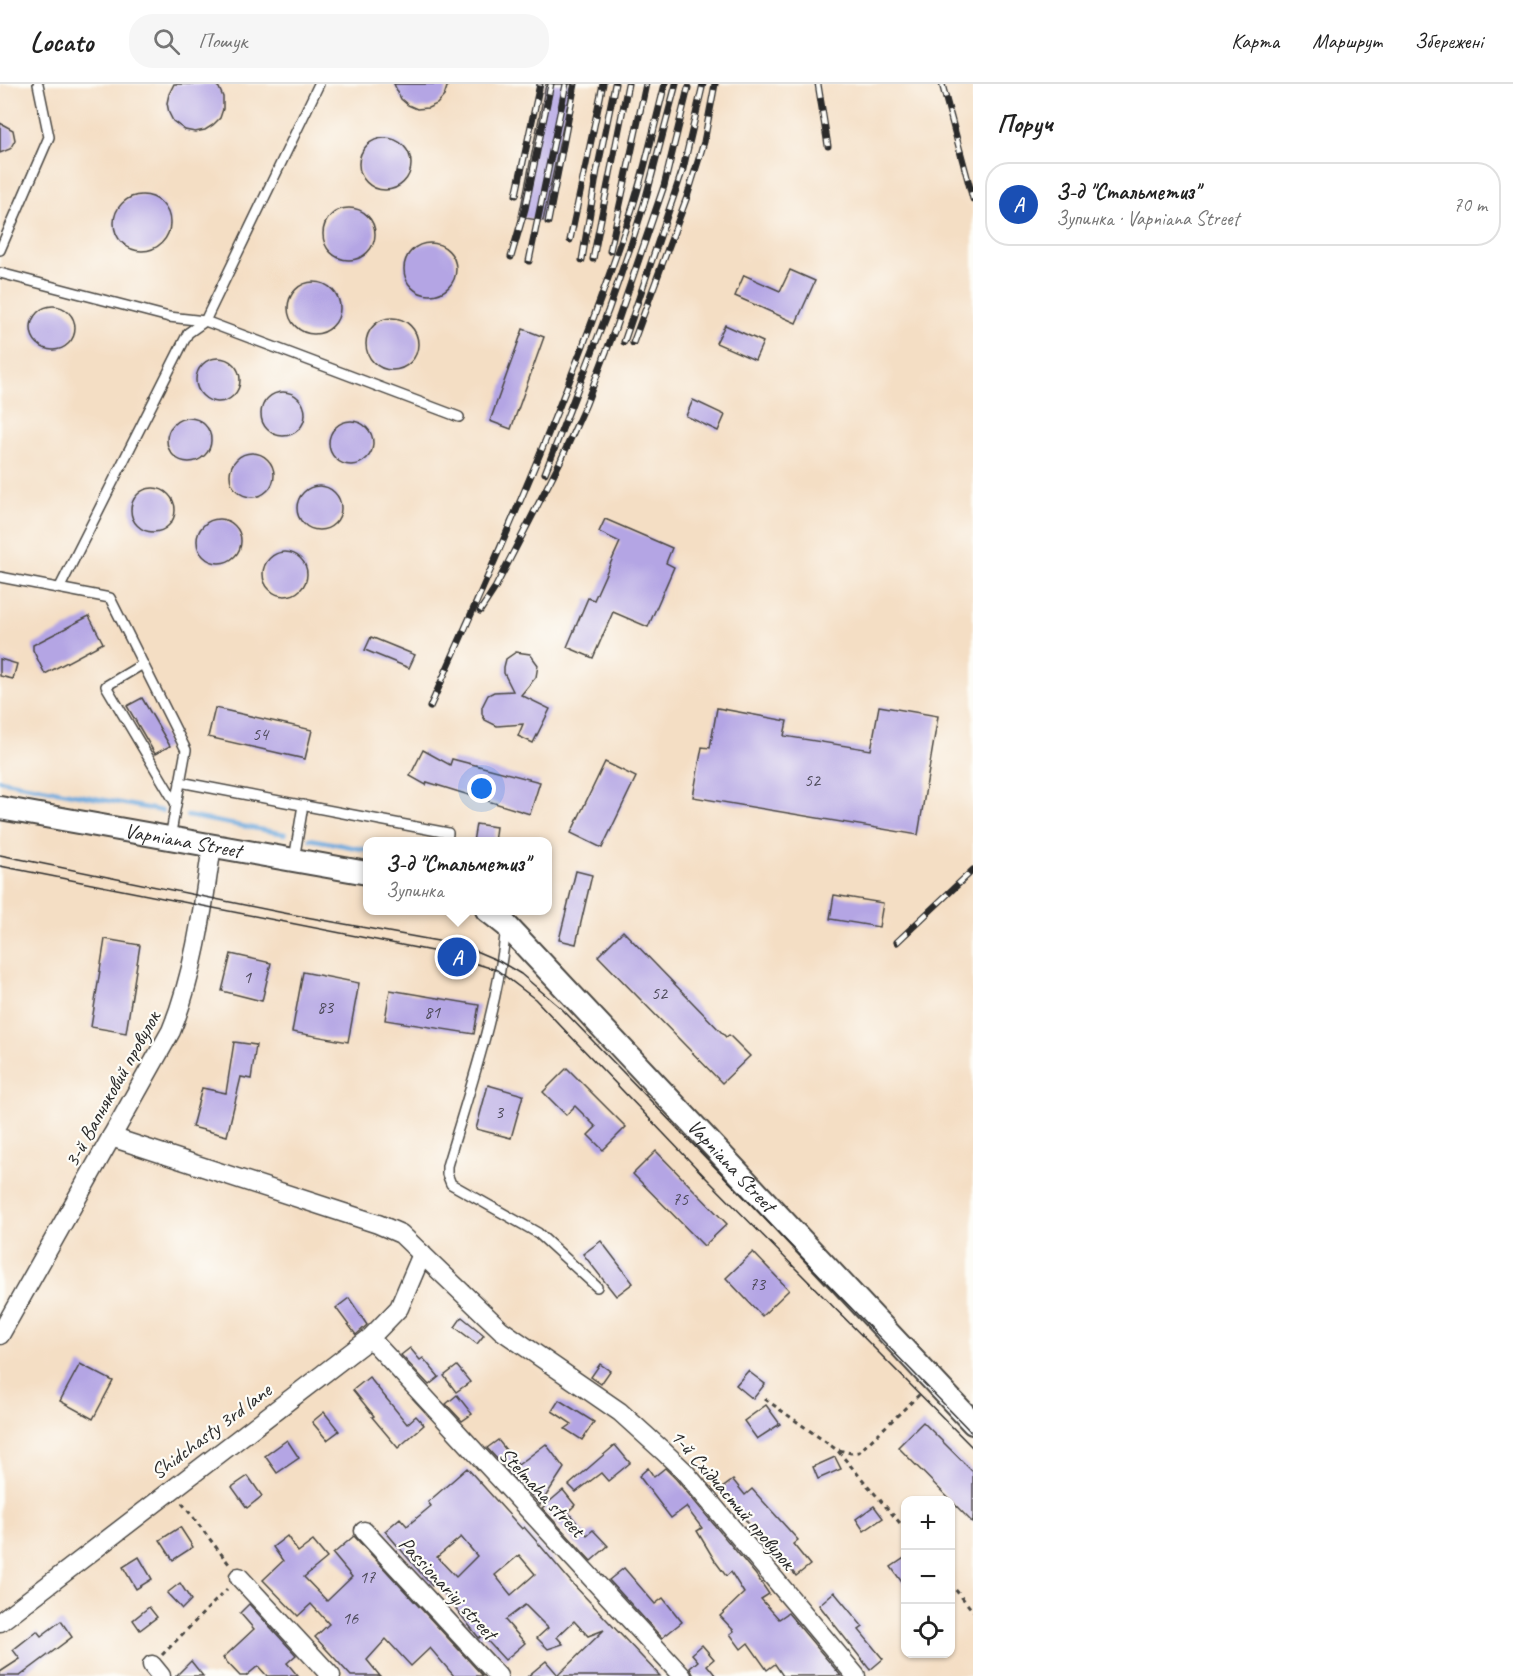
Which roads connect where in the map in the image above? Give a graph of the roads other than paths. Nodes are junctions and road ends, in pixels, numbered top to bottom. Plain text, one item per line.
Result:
1 (38, 84) edge
2 (320, 84) edge
3 (0, 250) edge
4 (0, 273) edge
5 (206, 321) junction
6 (459, 417) dead end
7 (0, 577) edge
8 (60, 587) junction
9 (143, 664) junction
10 (180, 782) junction
11 (176, 804) junction
12 (303, 805) junction
13 (0, 808) edge
14 (448, 837) edge
15 (170, 838) junction
16 (212, 845) junction
17 (294, 860) junction
18 (363, 872) edge
19 (493, 915) edge
20 (506, 925) junction
21 (111, 1137) junction
22 (422, 1254) junction
23 (597, 1287) dead end
24 (0, 1335) edge
25 (370, 1338) junction
26 (973, 1423) edge
27 (364, 1531) dead end
28 (239, 1577) road end
29 (0, 1622) edge
30 (331, 1676) edge
31 (498, 1676) edge
32 (682, 1676) edge
33 (855, 1676) edge

1 - 3 lane
2 - 5 lane
4 - 5 lane
5 - 6 lane
5 - 8 lane
7 - 8 lane
8 - 9 lane
9 - 10 lane
9 - 11 lane
10 - 11 lane
10 - 12 lane
11 - 15 lane
12 - 14 lane
12 - 17 lane
13 - 15 street, Vapniana Street
15 - 16 street, Vapniana Street
16 - 17 street, Vapniana Street
16 - 21 street, 3-й Вапняковий провулок
17 - 18 street, Vapniana Street
19 - 20 street, Vapniana Street
20 - 23 lane
20 - 26 street, Vapniana Street
21 - 22 street, 1-й Східчастий провулок
21 - 24 street, 3-й Вапняковий провулок
22 - 25 street, Shidchasty 3rd lane
22 - 33 street, 1-й Східчастий провулок
25 - 29 street, Shidchasty 3rd lane
25 - 32 street, Stelmaha street
27 - 31 street, Passionariyi street
28 - 30 street

